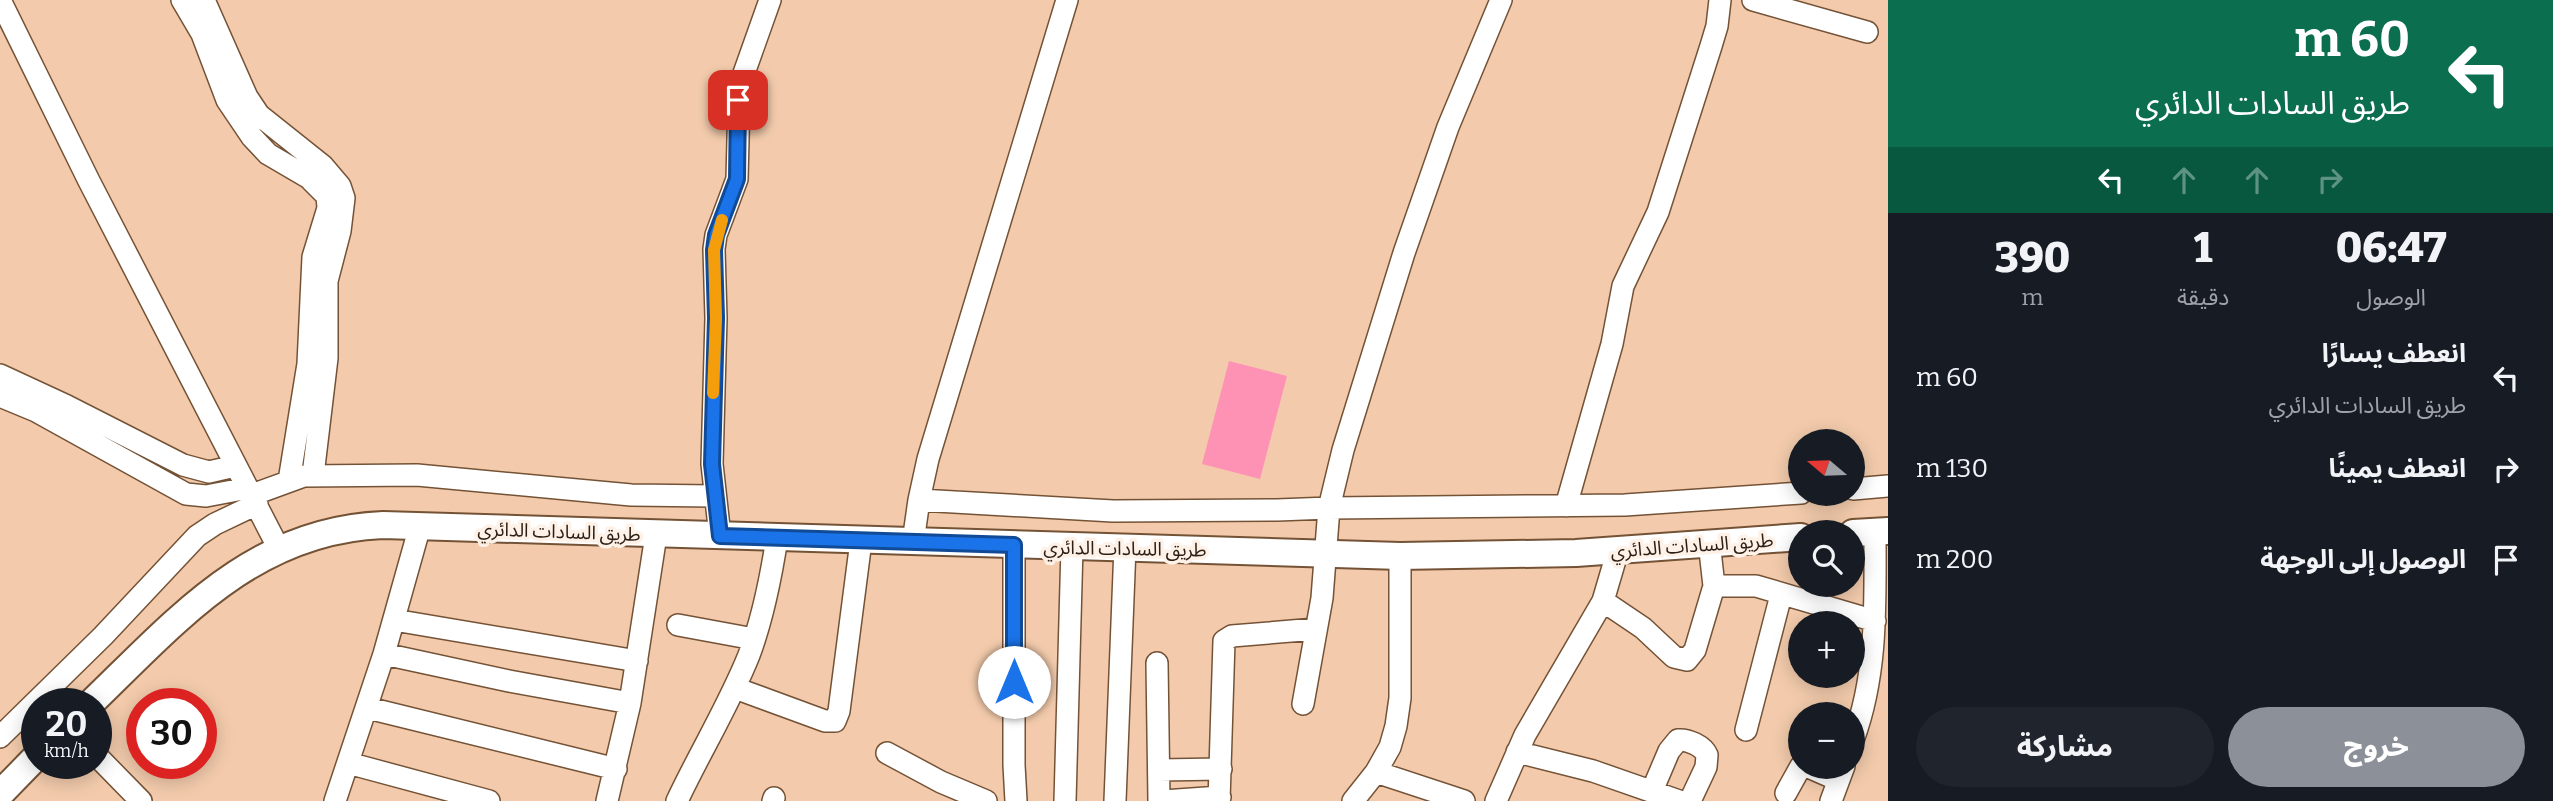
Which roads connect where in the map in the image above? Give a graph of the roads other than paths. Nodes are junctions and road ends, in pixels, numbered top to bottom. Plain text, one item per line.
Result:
1 (0, 0) edge
2 (182, 0) edge
3 (204, 0) edge
4 (770, 0) edge
5 (1067, 0) edge
6 (1501, 0) edge
7 (1720, 0) edge
8 (1753, 0) edge
9 (1867, 32) dead end
10 (224, 65) junction
11 (0, 375) edge
12 (0, 396) edge
13 (235, 466) junction
14 (313, 475) junction
15 (289, 481) junction
16 (1888, 486) edge
17 (1866, 488) edge
18 (1788, 494) edge
19 (252, 495) junction
20 (714, 496) junction
21 (919, 500) junction
22 (1566, 506) junction
23 (1329, 508) junction
24 (420, 526) junction
25 (1872, 532) edge
26 (656, 535) junction
27 (720, 536) junction
28 (777, 538) junction
29 (1788, 538) edge
30 (861, 541) junction
31 (913, 542) junction
32 (1709, 542) junction
33 (1014, 545) junction
34 (1072, 547) junction
35 (1125, 547) junction
36 (279, 549) junction
37 (1618, 550) junction
38 (1327, 553) junction
39 (1400, 556) junction
40 (1714, 586) junction
41 (1781, 595) junction
42 (1603, 601) junction
43 (394, 620) junction
44 (1875, 621) junction
45 (678, 625) dead end
46 (1316, 629) junction
47 (754, 639) junction
48 (384, 654) junction
49 (637, 661) junction
50 (1157, 663) dead end
51 (106, 688) edge
52 (735, 688) junction
53 (630, 703) junction
54 (1865, 703) edge
55 (1303, 704) dead end
56 (368, 709) junction
57 (1746, 730) dead end
58 (0, 737) edge
59 (1517, 752) junction
60 (887, 753) dead end
61 (348, 762) junction
62 (616, 769) junction
63 (1221, 769) junction
64 (1159, 770) junction
65 (112, 771) edge
66 (21, 772) edge
67 (1377, 772) junction
68 (1794, 779) edge
69 (1839, 779) edge
70 (1652, 791) junction
71 (1786, 793) dead end
72 (0, 794) edge
73 (1219, 799) edge
74 (141, 801) edge
75 (335, 801) edge
76 (489, 801) edge
77 (607, 801) edge
78 (677, 801) edge
79 (986, 801) edge
80 (1016, 801) edge
81 (1065, 801) edge
82 (1115, 801) edge
83 (1161, 801) edge
84 (1353, 801) edge
85 (1464, 801) edge
86 (1496, 801) edge
87 (1678, 801) edge
88 (1690, 801) edge
89 (1831, 801) edge

1 - 13 street
2 - 10 street
3 - 10 street
4 - 20 street
5 - 21 street
6 - 23 street
7 - 22 street
8 - 9 street
10 - 14 street
10 - 15 street
11 - 13 street
12 - 19 street
13 - 19 street
14 - 15 street
14 - 20 street
15 - 19 street
16 - 17 street
18 - 22 street
19 - 36 street
19 - 58 street
20 - 27 street
21 - 23 street
21 - 31 street
22 - 23 street
23 - 38 street
24 - 26 main road, طريق السادات الدائري
24 - 36 main road, طريق السادات الدائري
24 - 43 street
25 - 44 street
26 - 27 main road, طريق السادات الدائري
26 - 49 street
27 - 28 main road, طريق السادات الدائري
28 - 30 main road, طريق السادات الدائري
28 - 47 street
29 - 32 main road, طريق السادات الدائري
30 - 31 main road, طريق السادات الدائري
30 - 52 street
31 - 33 main road, طريق السادات الدائري
32 - 37 main road, طريق السادات الدائري
32 - 40 street
33 - 34 main road, طريق السادات الدائري
33 - 80 street
34 - 35 main road, طريق السادات الدائري
34 - 81 street
35 - 38 main road, طريق السادات الدائري
35 - 82 street
36 - 51 main road, طريق السادات الدائري
37 - 39 main road, طريق السادات الدائري
37 - 42 street
38 - 39 main road, طريق السادات الدائري
38 - 46 street
39 - 67 street
40 - 41 street
40 - 42 street
41 - 44 street
41 - 57 street
42 - 59 street
43 - 48 street
43 - 49 street
44 - 54 street
45 - 47 street
46 - 55 street
46 - 63 street
47 - 52 street
48 - 53 street
48 - 56 street
49 - 53 street
50 - 64 street
52 - 78 street
53 - 62 street
56 - 61 street
56 - 62 street
59 - 70 street
59 - 86 street
60 - 79 street
61 - 75 street
61 - 76 street
62 - 77 street
63 - 64 street
63 - 73 street
64 - 83 street
65 - 74 street
66 - 72 main road
67 - 84 street
67 - 85 street
68 - 71 street
69 - 89 street
70 - 87 street
70 - 88 street
73 - 83 street

